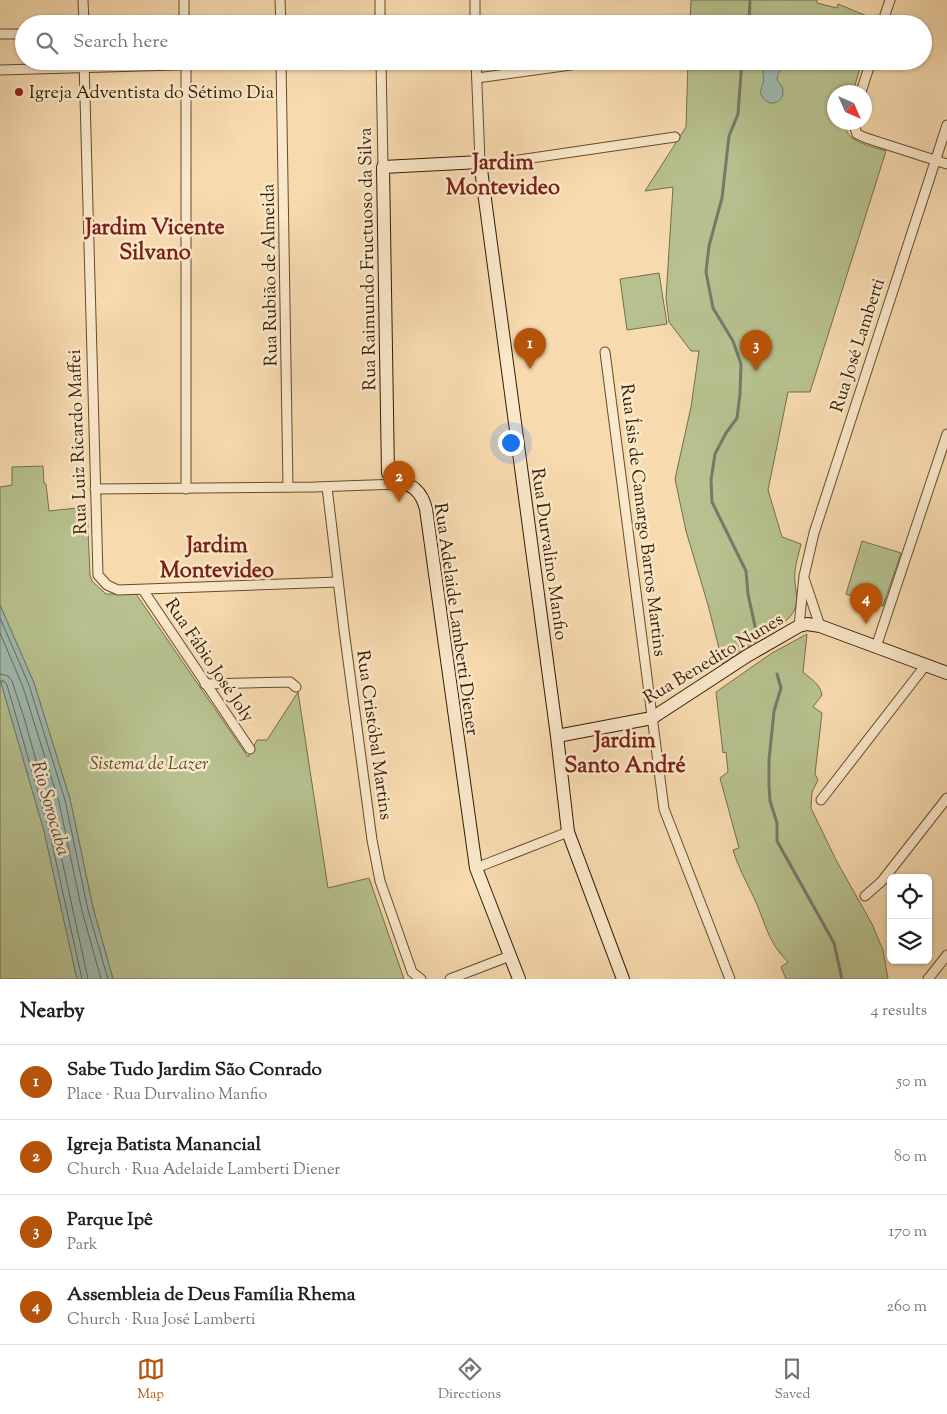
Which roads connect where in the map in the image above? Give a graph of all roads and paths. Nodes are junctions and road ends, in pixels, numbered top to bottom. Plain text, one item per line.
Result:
1 (83, 0) edge
2 (184, 0) edge
3 (280, 0) edge
4 (380, 0) edge
5 (475, 0) edge
6 (890, 0) edge
7 (84, 15) edge
8 (184, 15) edge
9 (281, 15) edge
10 (380, 15) edge
11 (475, 15) edge
12 (885, 15) edge
13 (0, 34) edge
14 (15, 34) edge
15 (15, 69) edge
16 (0, 70) edge
17 (84, 70) edge
18 (186, 70) edge
19 (281, 70) edge
20 (381, 70) edge
21 (476, 70) edge
22 (534, 70) edge
23 (868, 70) edge
24 (476, 78) junction
25 (863, 85) edge
26 (947, 125) edge
27 (856, 130) edge
28 (675, 137) dead end
29 (936, 160) junction
30 (480, 162) junction
31 (947, 164) edge
32 (383, 167) junction
33 (605, 352) dead end
34 (947, 434) edge
35 (388, 455) junction
36 (368, 484) junction
37 (409, 484) junction
38 (288, 487) junction
39 (327, 487) junction
40 (186, 489) junction
41 (95, 490) junction
42 (804, 576) junction
43 (338, 582) junction
44 (143, 590) junction
45 (799, 626) junction
46 (820, 626) junction
47 (876, 647) junction
48 (926, 666) junction
49 (947, 673) edge
50 (205, 684) junction
51 (296, 687) dead end
52 (652, 718) junction
53 (557, 736) junction
54 (250, 749) dead end
55 (947, 798) edge
56 (821, 800) dead end
57 (568, 832) junction
58 (476, 868) junction
59 (865, 896) dead end
60 (947, 955) edge
61 (510, 956) junction
62 (421, 979) edge
63 (450, 979) edge
64 (519, 979) edge
65 (623, 979) edge
66 (730, 979) edge
67 (928, 979) edge

1 - 7 street
2 - 8 street
3 - 9 street
4 - 10 street
5 - 11 street
6 - 12 street
13 - 14 street
15 - 16 street
17 - 41 street, Rua Luiz Ricardo Maffei
18 - 40 street
19 - 38 street, Rua Rubião de Almeida
20 - 32 street, Rua Raimundo Fructuoso da Silva
21 - 24 street, Rua Durvalino Manfio
22 - 24 street
23 - 25 street
24 - 30 street, Rua Durvalino Manfio
26 - 29 street, Rua José Lamberti
27 - 29 street
28 - 30 street
29 - 31 street
29 - 42 street, Rua José Lamberti
30 - 32 street
30 - 53 street, Rua Durvalino Manfio
32 - 35 street, Rua Raimundo Fructuoso da Silva
33 - 52 street, Rua Ísis de Camargo Barros Martins
34 - 47 street
35 - 36 street, Rua Raimundo Fructuoso da Silva
35 - 37 street, Rua Raimundo Fructuoso da Silva
36 - 37 street
36 - 39 street
37 - 58 street, Rua Adelaide Lamberti Diener
38 - 39 street
38 - 40 street
39 - 43 street, Rua Cristóbal Martins
40 - 41 street
41 - 44 street, Rua Luiz Ricardo Maffei
42 - 45 street, Rua José Lamberti
42 - 46 street
43 - 44 street, Rua Luiz Ricardo Maffei
43 - 62 street, Rua Cristóbal Martins
44 - 50 street, Rua Fábio José Joly
45 - 46 street
45 - 52 street, Rua Benedito Nunes
46 - 47 street
47 - 48 street
48 - 49 street
48 - 56 street
50 - 51 street
50 - 54 street, Rua Fábio José Joly
52 - 53 street, Rua Benedito Nunes
52 - 66 street, Rua Ísis de Camargo Barros Martins
53 - 57 street, Rua Durvalino Manfio
55 - 59 street
57 - 58 street
57 - 65 street, Rua Durvalino Manfio
58 - 61 street, Rua Adelaide Lamberti Diener
60 - 67 street
61 - 63 street
61 - 64 street, Rua Adelaide Lamberti Diener

